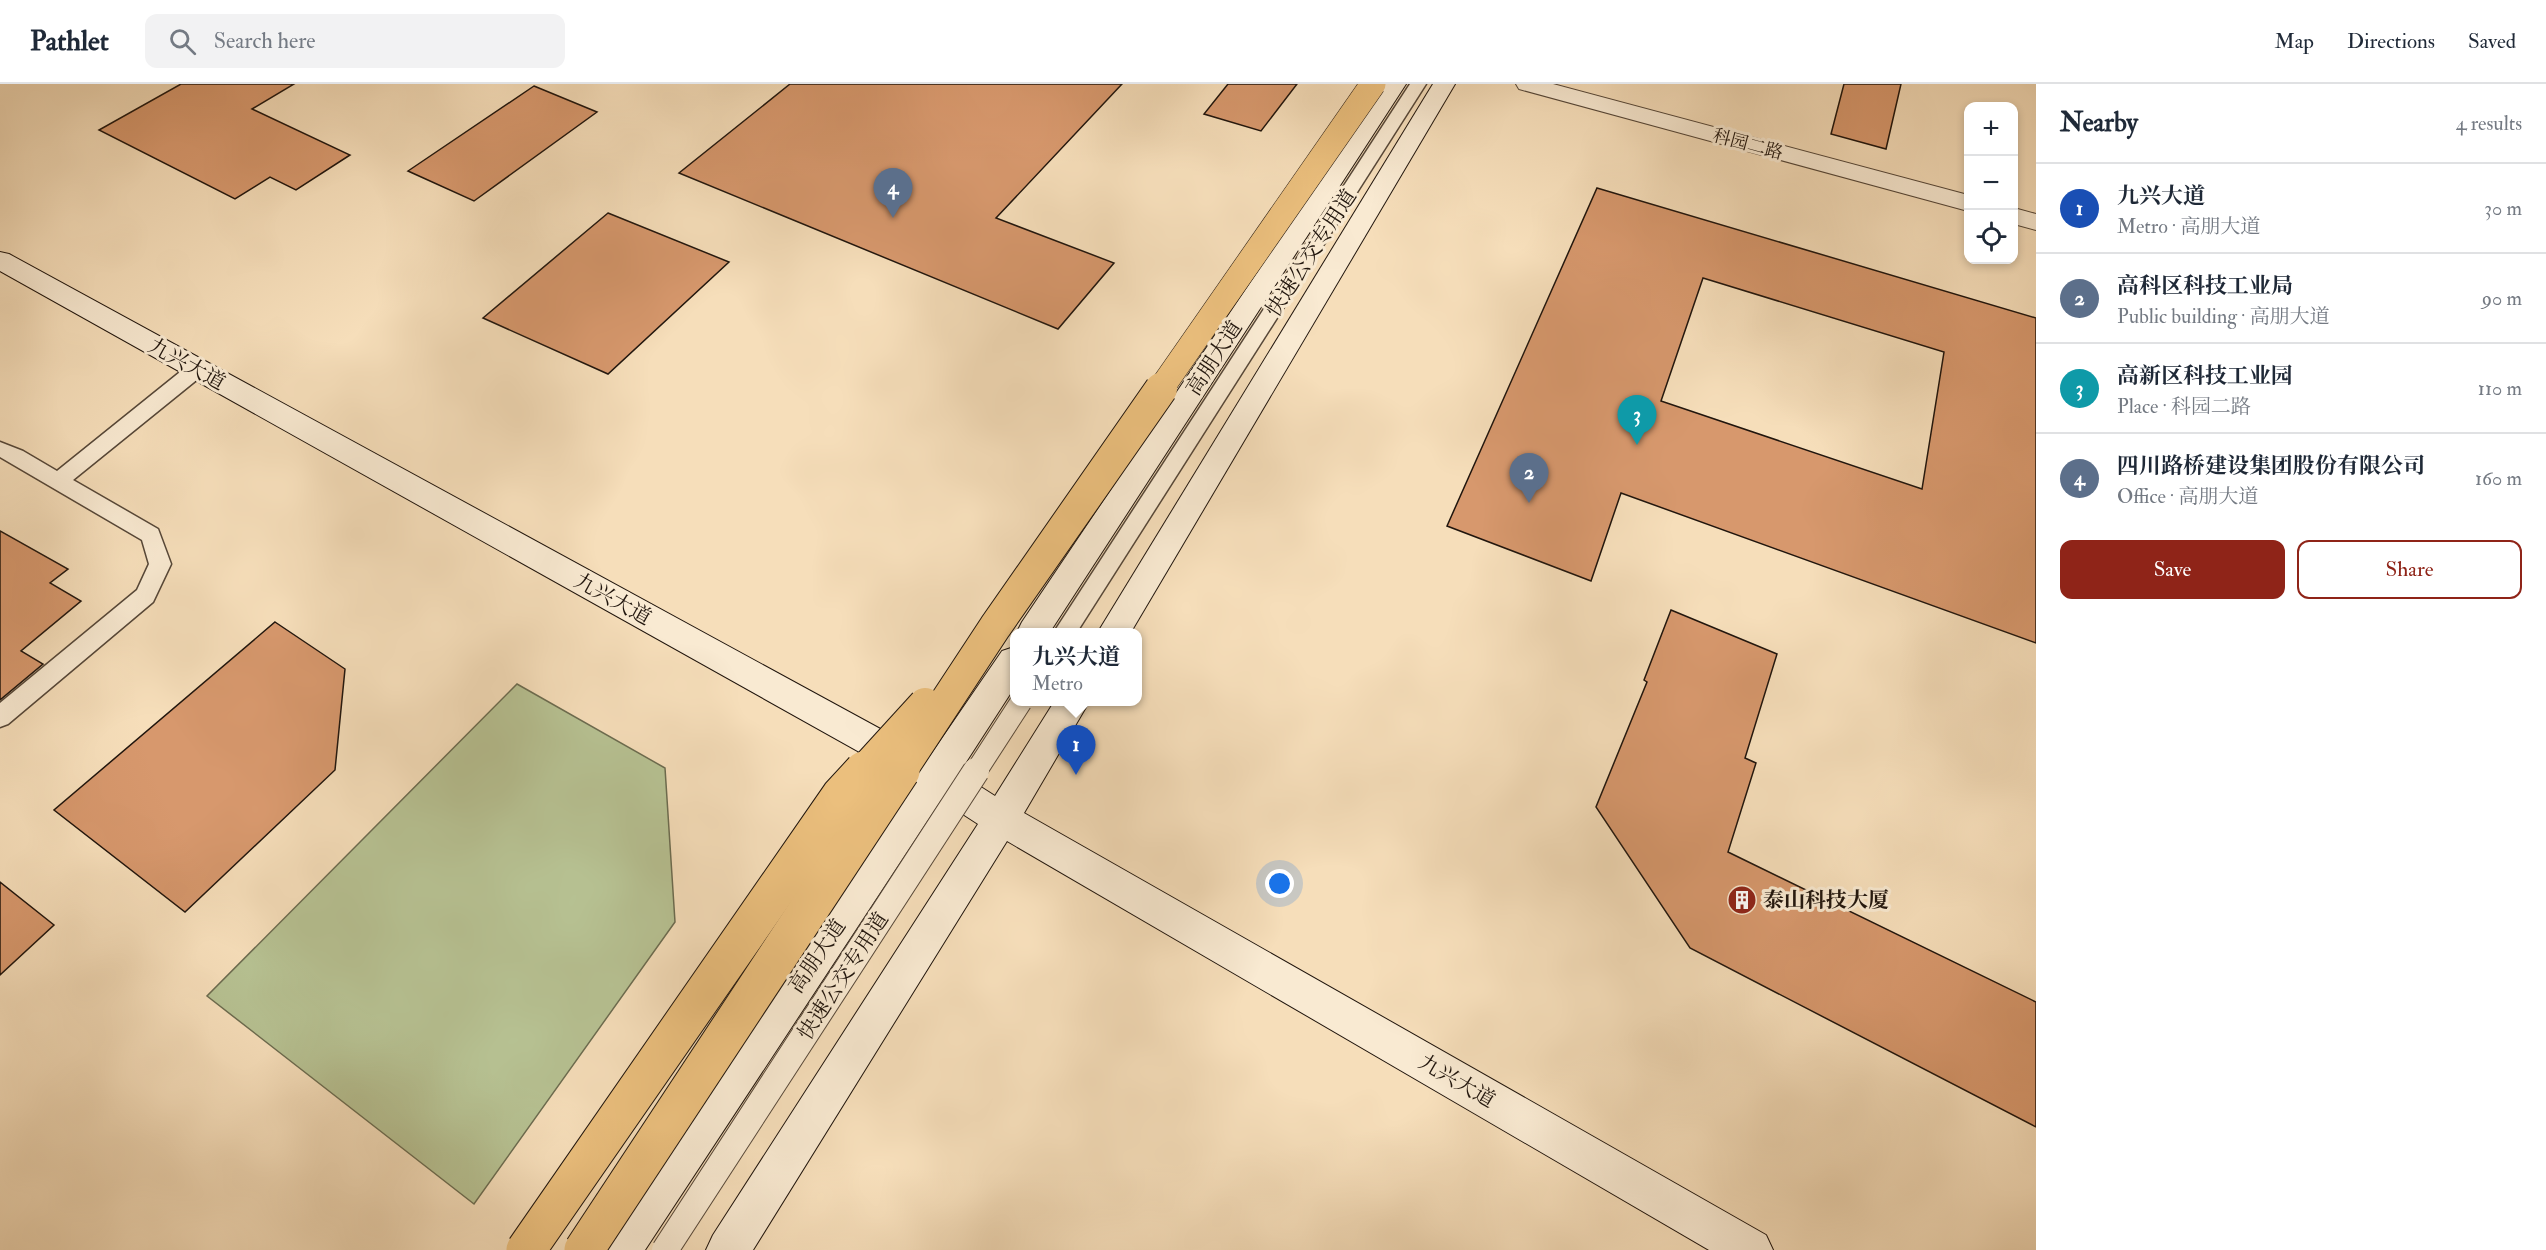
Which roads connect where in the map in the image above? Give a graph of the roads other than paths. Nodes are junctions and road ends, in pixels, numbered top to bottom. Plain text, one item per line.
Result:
1 (1374, 84) edge
2 (1395, 84) edge
3 (1418, 84) edge
4 (1444, 84) edge
5 (1527, 84) edge
6 (1964, 202) edge
7 (2018, 217) edge
8 (2036, 222) edge
9 (0, 260) edge
10 (197, 369) junction
11 (0, 449) edge
12 (58, 481) junction
13 (995, 627) junction
14 (1036, 628) edge
15 (1068, 628) edge
16 (1117, 628) edge
17 (1010, 667) edge
18 (1018, 706) edge
19 (1070, 706) edge
20 (0, 717) edge
21 (937, 778) junction
22 (1002, 819) junction
23 (526, 1250) edge
24 (584, 1250) edge
25 (618, 1250) edge
26 (665, 1250) edge
27 (728, 1250) edge
28 (1752, 1250) edge

1 - 13 highway, bridge
2 - 14 main road, 高朋大道
3 - 15 lane, 快速公交专用道
4 - 16 main road
5 - 6 main road, 科园二路
7 - 8 main road
9 - 10 main road, 九兴大道
10 - 12 lane
10 - 21 main road, 九兴大道
11 - 12 lane
12 - 20 lane
13 - 23 highway, bridge
13 - 24 highway, bridge
17 - 21 main road, 高朋大道
18 - 26 lane, 快速公交专用道, bridge
19 - 22 main road
21 - 22 main road, 九兴大道
21 - 25 main road, 高朋大道
22 - 27 main road
22 - 28 main road, 九兴大道

